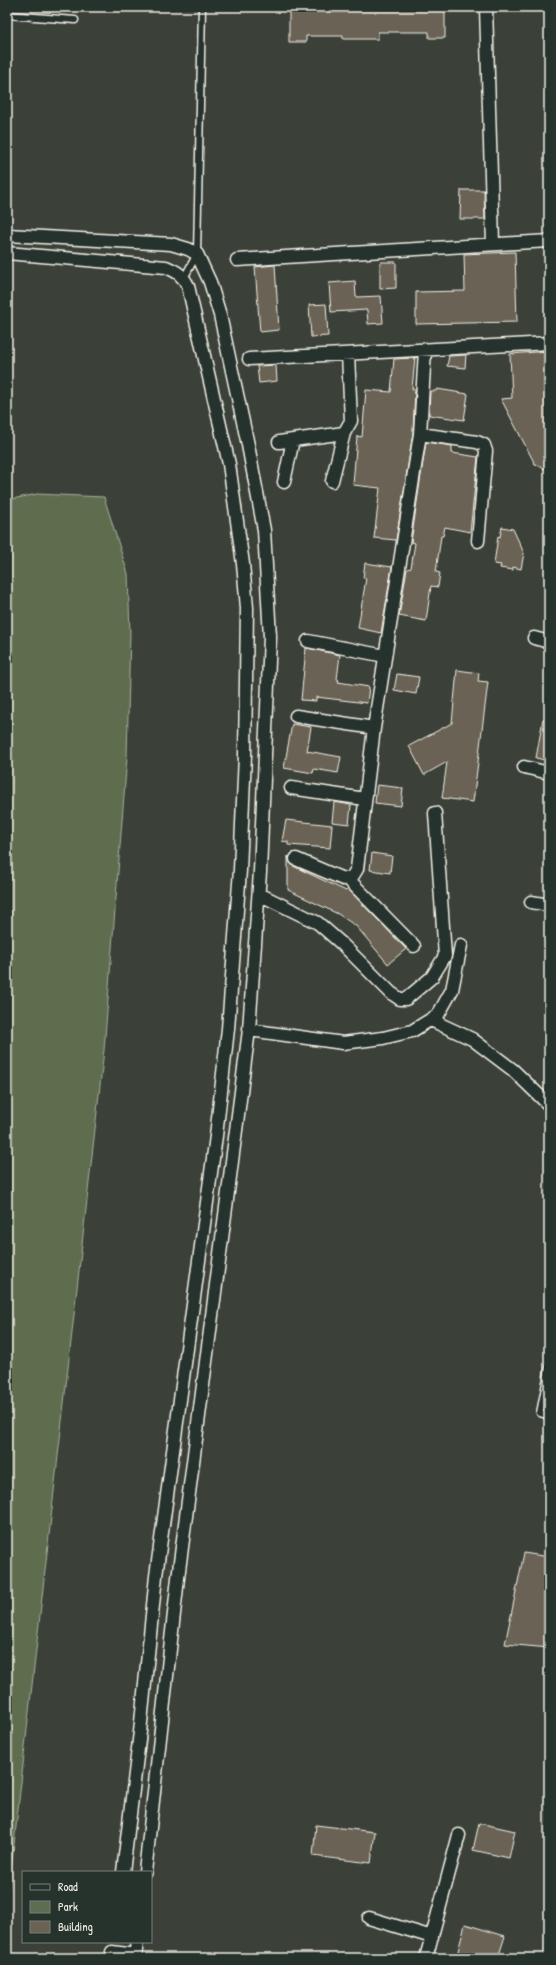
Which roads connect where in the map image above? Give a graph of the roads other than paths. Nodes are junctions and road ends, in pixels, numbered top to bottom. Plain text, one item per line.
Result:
1 (202, 7) edge
2 (486, 7) edge
3 (7, 15) edge
4 (75, 20) dead end
5 (7, 235) edge
6 (549, 241) edge
7 (493, 243) junction
8 (7, 253) edge
9 (197, 254) junction
10 (237, 260) dead end
11 (184, 278) junction
12 (549, 343) edge
13 (425, 350) junction
14 (348, 354) junction
15 (249, 359) dead end
16 (344, 433) junction
17 (420, 434) junction
18 (293, 440) junction
19 (279, 442) dead end
20 (332, 481) dead end
21 (284, 482) dead end
22 (478, 541) dead end
23 (534, 638) dead end
24 (308, 641) dead end
25 (549, 642) edge
26 (385, 656) junction
27 (296, 716) dead end
28 (374, 728) junction
29 (524, 767) dead end
30 (549, 772) edge
31 (291, 788) dead end
32 (364, 799) junction
33 (435, 813) dead end
34 (296, 859) dead end
35 (240, 870) junction
36 (260, 872) junction
37 (348, 879) junction
38 (259, 894) junction
39 (531, 902) dead end
40 (549, 905) edge
41 (461, 945) dead end
42 (414, 946) dead end
43 (431, 1020) junction
44 (249, 1030) junction
45 (549, 1105) edge
46 (549, 1367) edge
47 (549, 1416) edge
48 (156, 1576) junction
49 (178, 1578) junction
50 (459, 1835) dead end
51 (123, 1871) edge
52 (145, 1871) edge
53 (369, 1918) dead end
54 (432, 1937) junction
55 (137, 1943) edge
56 (113, 1951) edge
57 (136, 1956) edge
58 (426, 1958) edge

1 - 9 lane
2 - 7 street
3 - 4 lane
5 - 9 street
6 - 7 street
7 - 10 street
8 - 11 street
9 - 11 lane
9 - 36 street
11 - 35 street
12 - 13 street
13 - 14 street
13 - 17 street
14 - 15 street
14 - 16 street
16 - 18 street
16 - 20 street
17 - 22 street
17 - 26 street
18 - 19 street
18 - 21 street
23 - 25 street
24 - 26 street
26 - 28 street
27 - 28 street
28 - 32 street
29 - 30 street
31 - 32 street
32 - 37 street
33 - 38 street
34 - 37 street
35 - 36 street
35 - 48 street
36 - 38 street
37 - 42 street
38 - 44 street
39 - 40 street
41 - 43 street
43 - 44 street
43 - 45 street
44 - 49 street
46 - 47 lane
48 - 49 street
48 - 51 street
49 - 52 street
50 - 54 street
53 - 54 street
54 - 58 street
55 - 57 street
56 - 57 street

